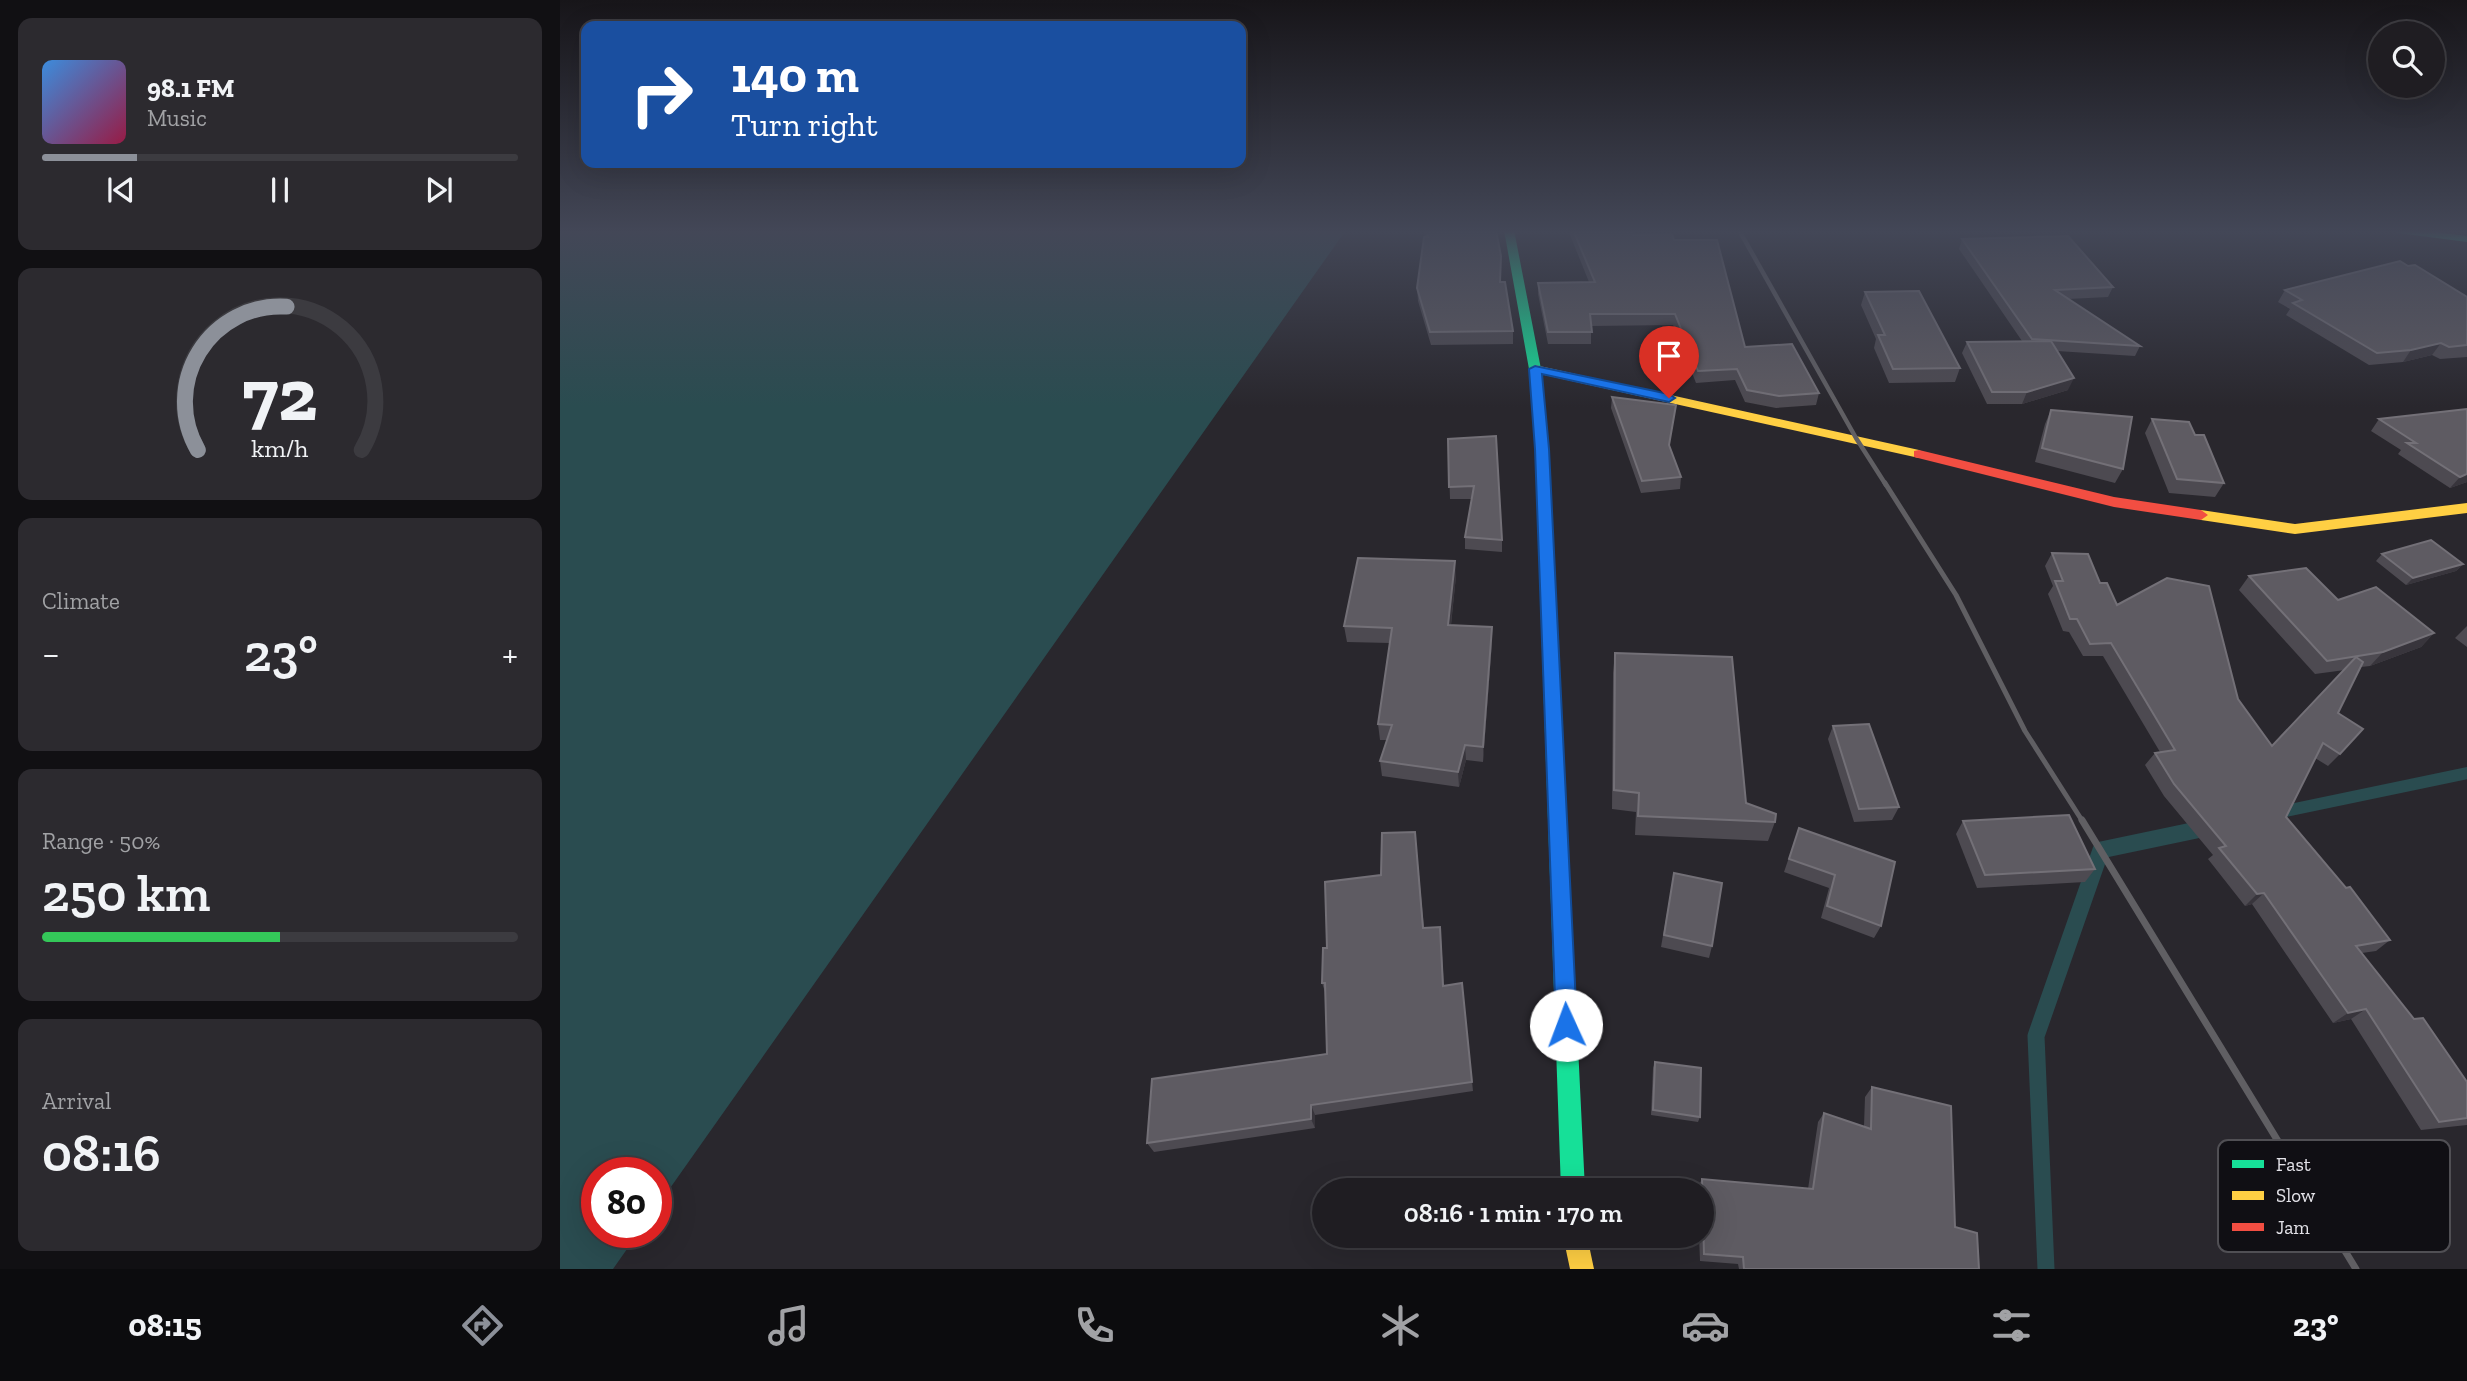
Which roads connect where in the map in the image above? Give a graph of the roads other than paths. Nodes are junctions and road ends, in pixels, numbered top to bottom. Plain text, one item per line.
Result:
1 (1520, 289) edge
2 (1535, 369) junction
3 (2467, 508) edge
4 (1572, 1178) edge
5 (1578, 1248) edge
6 (1582, 1269) edge

1 - 2 main road
2 - 3 main road
2 - 4 main road
5 - 6 main road

